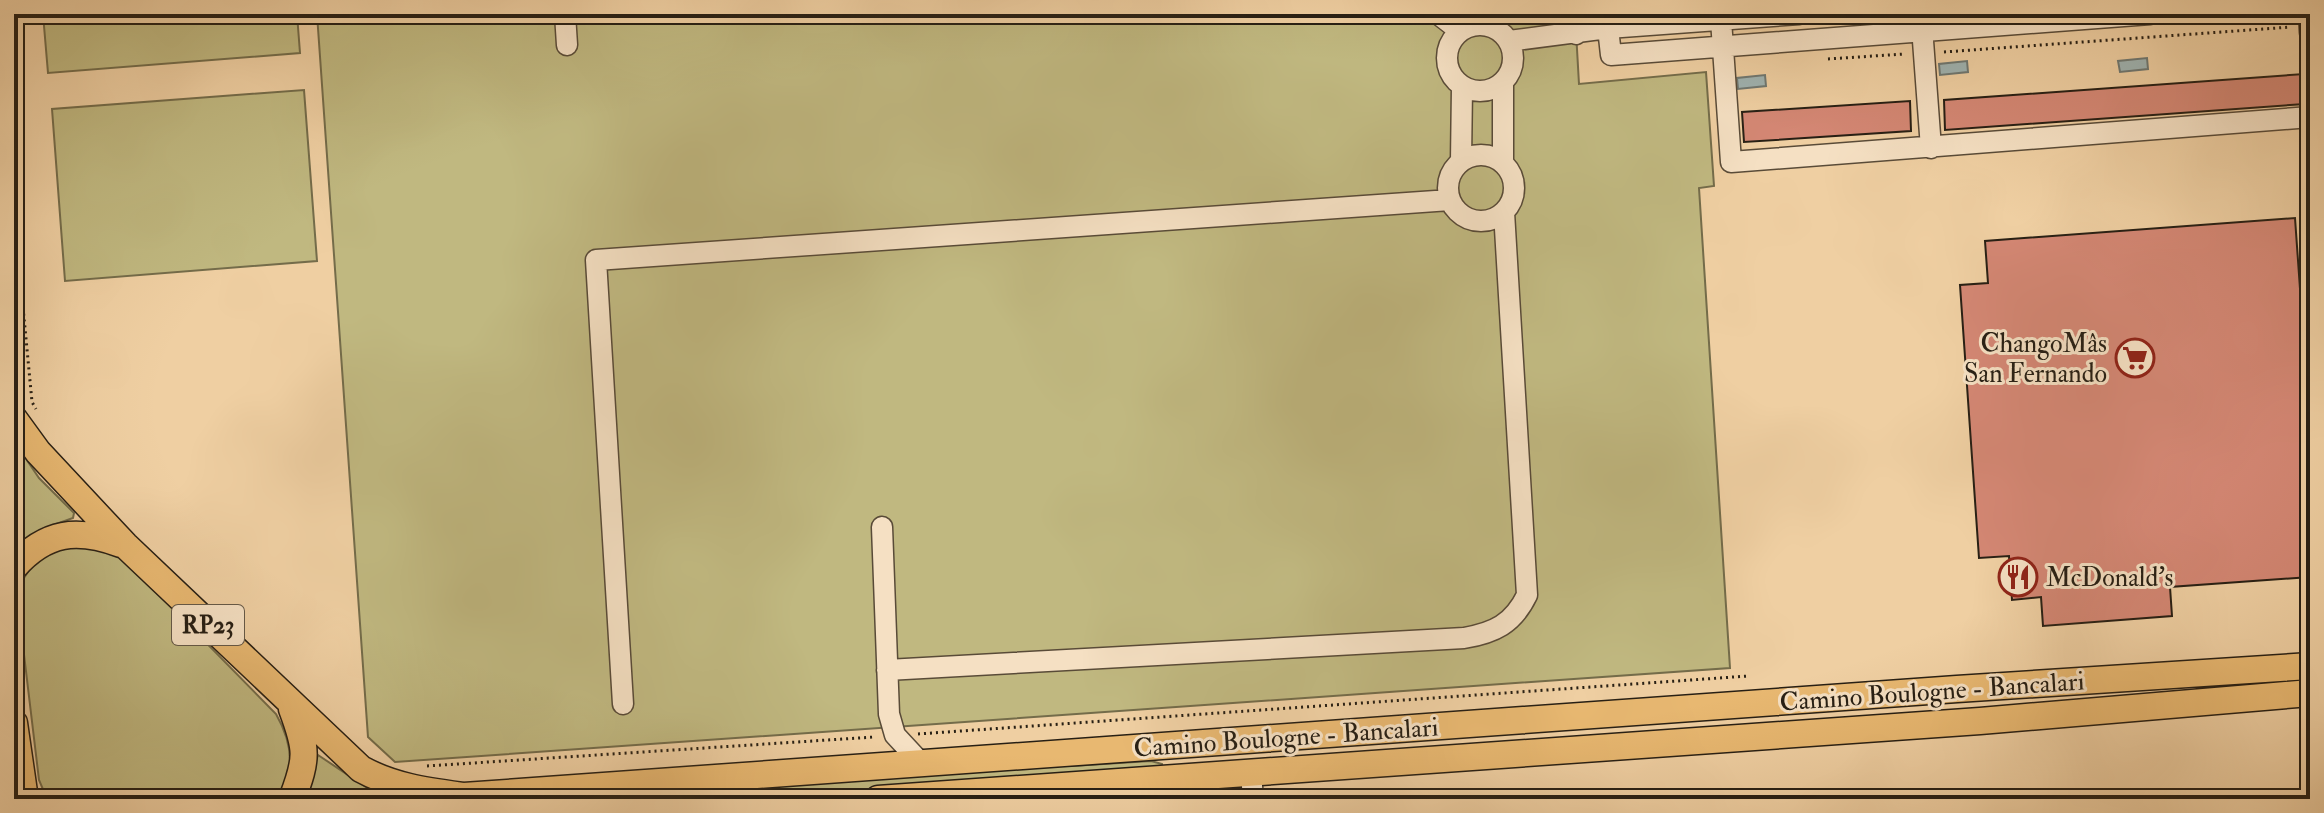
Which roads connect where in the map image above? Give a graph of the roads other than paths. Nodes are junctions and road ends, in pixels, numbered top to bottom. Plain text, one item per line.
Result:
1 (565, 14) edge
2 (1438, 14) edge
3 (1799, 14) edge
4 (2150, 14) edge
5 (2309, 14) edge
6 (1721, 20) junction
7 (1922, 23) edge
8 (1573, 24) edge
9 (2310, 25) edge
10 (1608, 28) junction
11 (1460, 31) junction
12 (2310, 32) edge
13 (1509, 41) junction
14 (567, 45) dead end
15 (1723, 47) junction
16 (1503, 83) junction
17 (1462, 87) junction
18 (2310, 117) edge
19 (1931, 148) junction
20 (1461, 161) junction
21 (1503, 162) junction
22 (1450, 200) junction
23 (1504, 212) junction
24 (26, 417) edge
25 (882, 527) dead end
26 (125, 545) junction
27 (14, 567) edge
28 (2310, 666) edge
29 (887, 670) junction
30 (2310, 693) edge
31 (623, 704) dead end
32 (291, 706) junction
33 (14, 723) edge
34 (921, 763) junction
35 (1252, 786) edge
36 (1172, 789) edge
37 (26, 795) edge
38 (292, 799) edge
39 (878, 799) edge

1 - 14 street
2 - 11 street
3 - 6 street
4 - 7 street
5 - 9 street
6 - 10 street
6 - 15 street
7 - 15 street
7 - 19 street
8 - 10 street
8 - 13 street
9 - 12 street
10 - 15 street
11 - 13 street
11 - 17 street
13 - 16 street
15 - 19 street
16 - 17 street
16 - 21 street
17 - 20 street
18 - 19 street
20 - 21 street
20 - 22 street
21 - 23 street
22 - 23 street
22 - 31 street
23 - 29 street
24 - 26 main road, RP23
25 - 29 street
26 - 27 main road
26 - 32 main road, RP23
28 - 34 main road, Camino Boulogne - Bancalari
29 - 34 street
30 - 35 main road, Camino Boulogne - Bancalari
32 - 34 main road, Camino Boulogne - Bancalari
32 - 38 main road, RP23
33 - 37 main road
35 - 36 main road, Camino Boulogne - Bancalari
36 - 39 main road, Camino Boulogne - Bancalari

